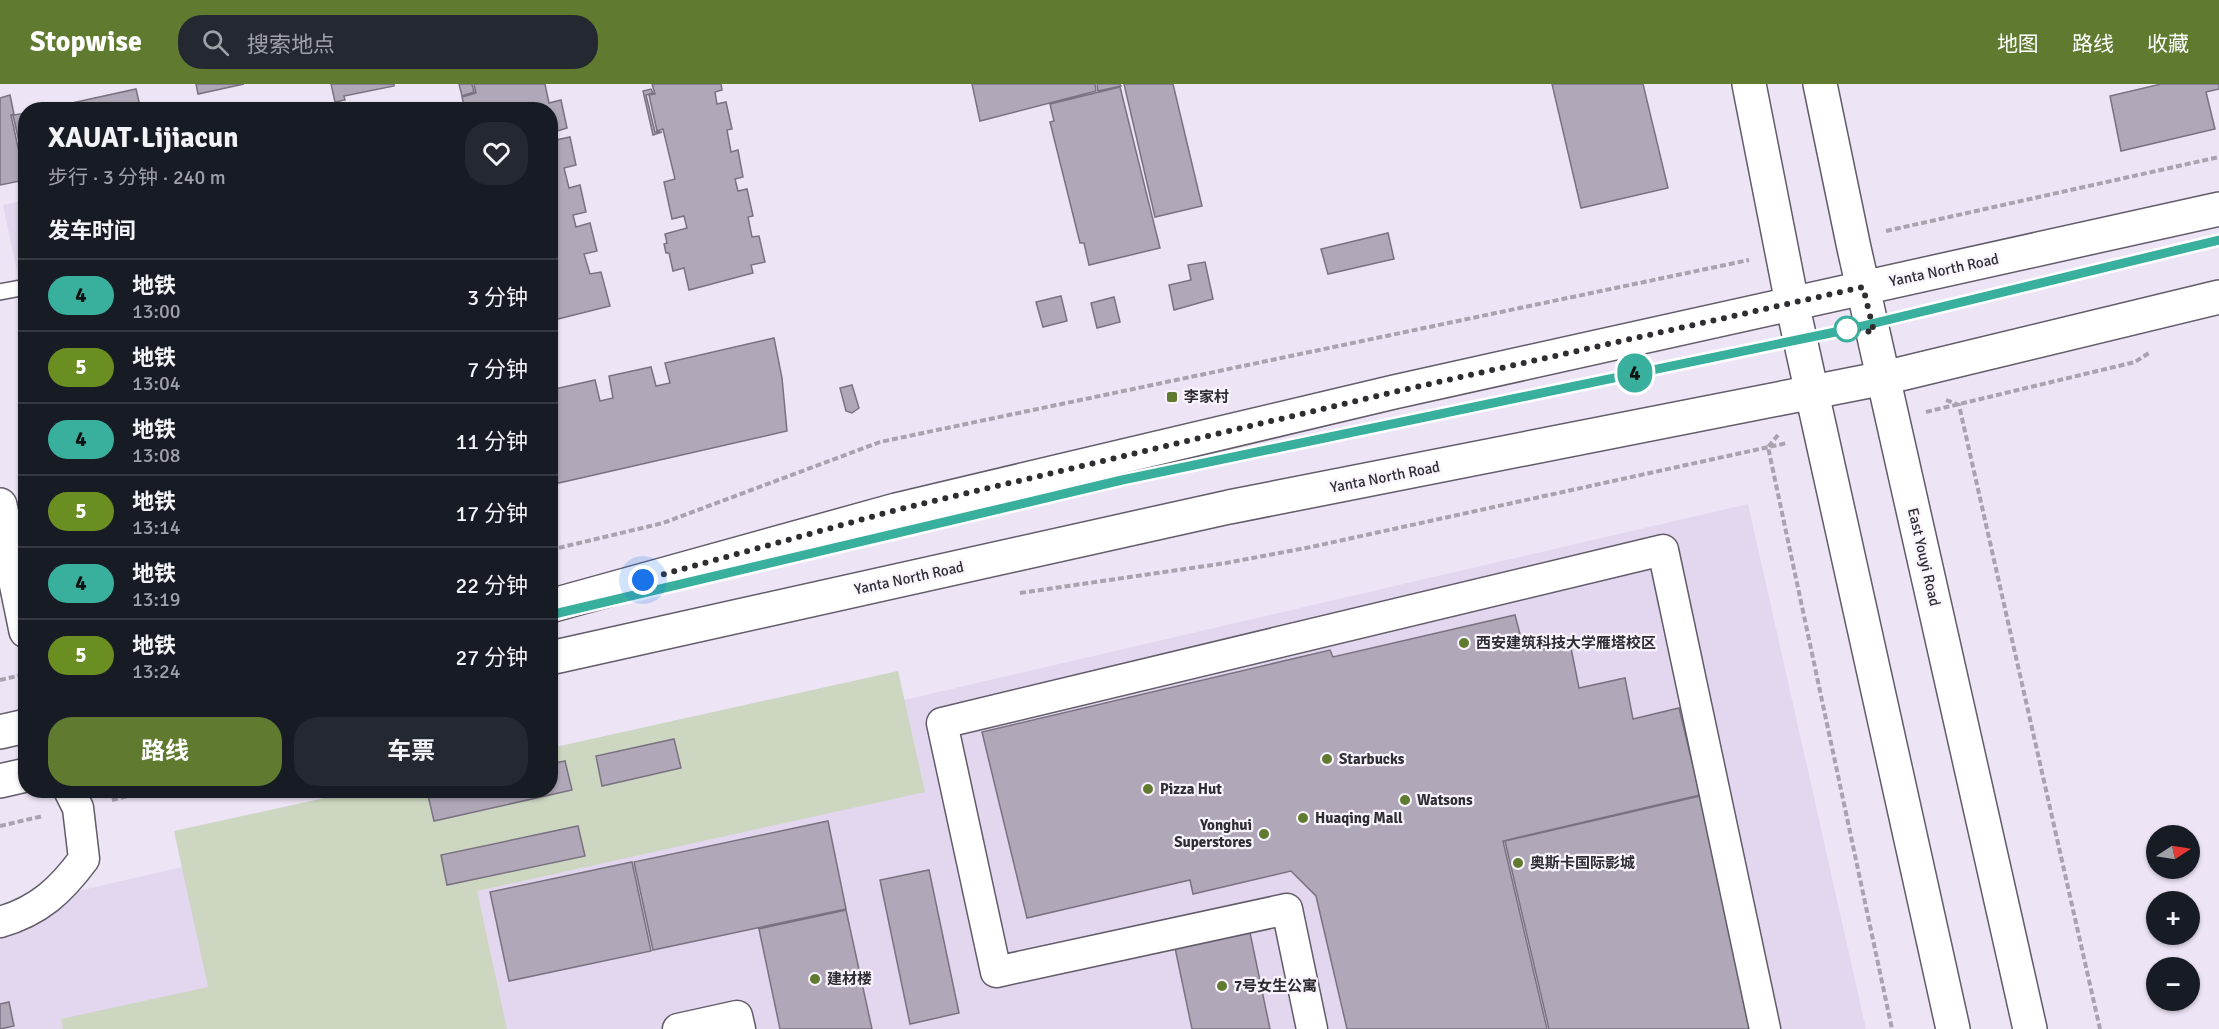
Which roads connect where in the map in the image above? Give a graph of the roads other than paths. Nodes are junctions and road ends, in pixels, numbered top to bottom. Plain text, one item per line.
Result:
1 (1749, 84) edge
2 (1820, 84) edge
3 (2219, 209) edge
4 (1863, 287) junction
5 (18, 289) edge
6 (0, 292) edge
7 (2219, 297) edge
8 (1792, 303) junction
9 (1884, 378) junction
10 (1812, 392) junction
11 (0, 505) edge
12 (18, 592) edge
13 (558, 604) edge
14 (558, 656) edge
15 (18, 728) edge
16 (0, 732) edge
17 (18, 777) edge
18 (0, 781) edge
19 (73, 798) edge
20 (0, 922) edge
21 (678, 1029) edge
22 (740, 1029) edge
23 (1312, 1029) edge
24 (1766, 1029) edge
25 (1953, 1029) edge
26 (2030, 1029) edge

1 - 8 main road
2 - 4 main road, East Youyi Road
3 - 4 main road, Yanta North Road
4 - 8 main road, Yanta North Road
4 - 9 main road, East Youyi Road
5 - 6 lane
7 - 9 main road, Yanta North Road
8 - 10 main road
8 - 13 main road, Yanta North Road
9 - 10 main road, Yanta North Road
9 - 26 main road, East Youyi Road
10 - 14 main road, Yanta North Road
10 - 25 main road
11 - 12 main road
15 - 16 main road
17 - 18 main road
19 - 20 street
21 - 22 street
23 - 24 street

